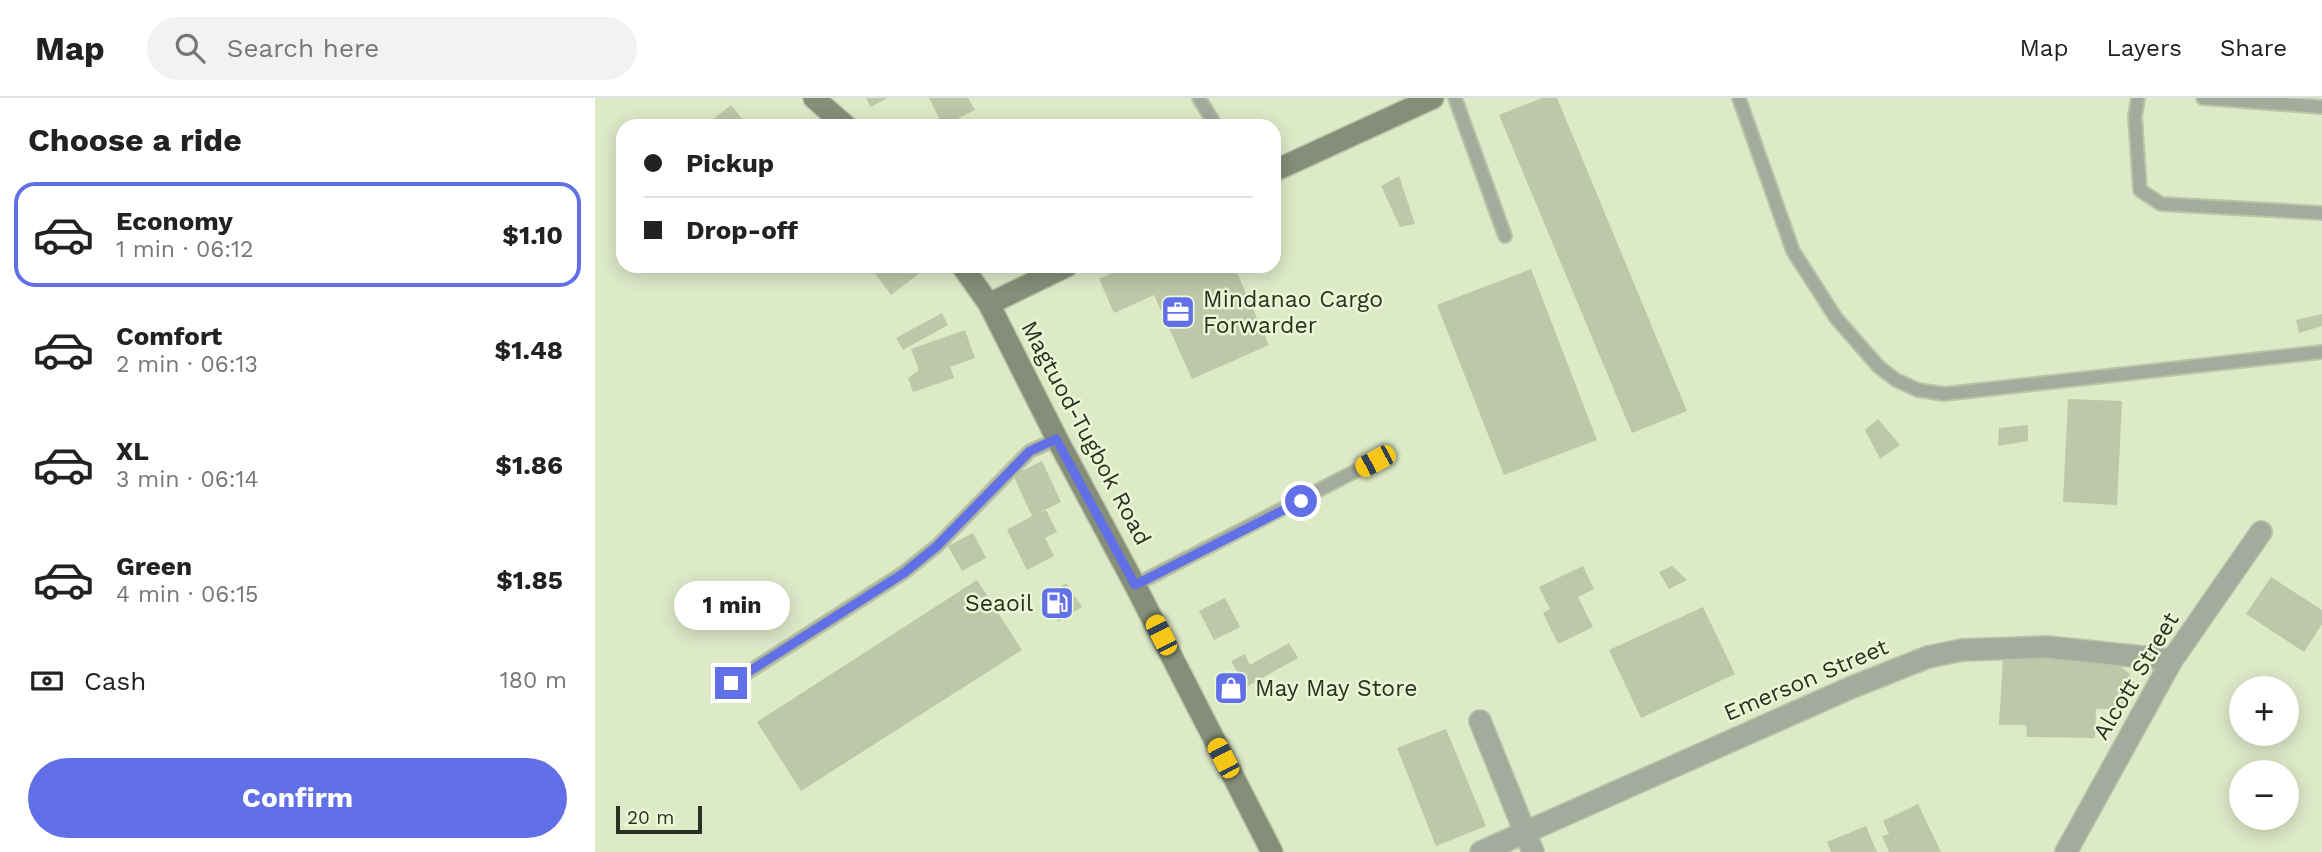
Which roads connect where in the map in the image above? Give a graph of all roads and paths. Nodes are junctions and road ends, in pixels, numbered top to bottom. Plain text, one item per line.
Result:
1 (814, 98) edge
2 (1199, 98) edge
3 (1433, 98) edge
4 (1455, 98) edge
5 (1739, 98) edge
6 (2139, 98) edge
7 (2203, 98) edge
8 (2322, 107) edge
9 (838, 119) edge
10 (1212, 119) edge
11 (1281, 168) edge
12 (2322, 213) edge
13 (1505, 236) dead end
14 (968, 273) edge
15 (1053, 273) edge
16 (989, 304) junction
17 (2322, 352) edge
18 (1056, 439) junction
19 (1375, 461) dead end
20 (2261, 532) dead end
21 (1135, 585) junction
22 (2172, 660) junction
23 (731, 683) dead end
24 (1480, 721) dead end
25 (1529, 843) edge
26 (1272, 852) edge
27 (1481, 852) edge
28 (2066, 852) edge

1 - 9 main road
2 - 10 lane
3 - 11 main road
4 - 13 lane
5 - 17 lane
6 - 12 lane
7 - 8 lane
14 - 16 main road, Magtuod-Tugbok Road
15 - 16 main road
16 - 18 main road, Magtuod-Tugbok Road
18 - 21 main road, Magtuod-Tugbok Road
18 - 23 lane
19 - 21 lane
20 - 22 street, Alcott Street
21 - 26 main road, Magtuod-Tugbok Road
22 - 25 street, Emerson Street
22 - 28 street, Alcott Street
24 - 25 street
25 - 27 street, Emerson Street

